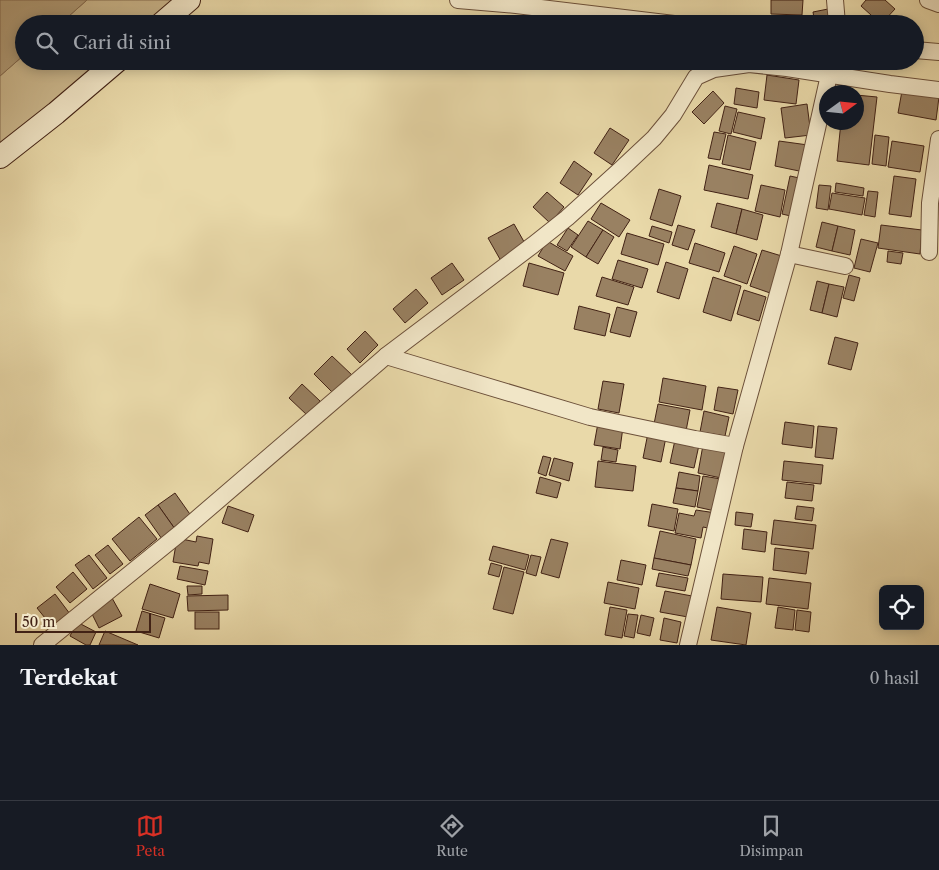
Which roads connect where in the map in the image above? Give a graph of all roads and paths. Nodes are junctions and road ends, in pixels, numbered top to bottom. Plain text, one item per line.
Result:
1 (189, 0) edge
2 (458, 0) edge
3 (835, 0) edge
4 (928, 0) edge
5 (939, 4) edge
6 (172, 15) edge
7 (599, 15) edge
8 (836, 15) edge
9 (924, 51) edge
10 (939, 52) edge
11 (106, 70) edge
12 (712, 70) edge
13 (832, 70) edge
14 (842, 70) edge
15 (939, 90) edge
16 (939, 139) edge
17 (0, 157) edge
18 (929, 252) dead end
19 (789, 254) junction
20 (845, 266) dead end
21 (386, 356) junction
22 (734, 446) junction
23 (42, 645) edge
24 (688, 645) edge

1 - 6 street
2 - 7 street
3 - 8 street
4 - 5 street
9 - 10 street
11 - 17 street
12 - 21 street
13 - 19 street
14 - 15 street
16 - 18 street
19 - 20 street
19 - 22 street
21 - 22 street
21 - 23 street
22 - 24 street

